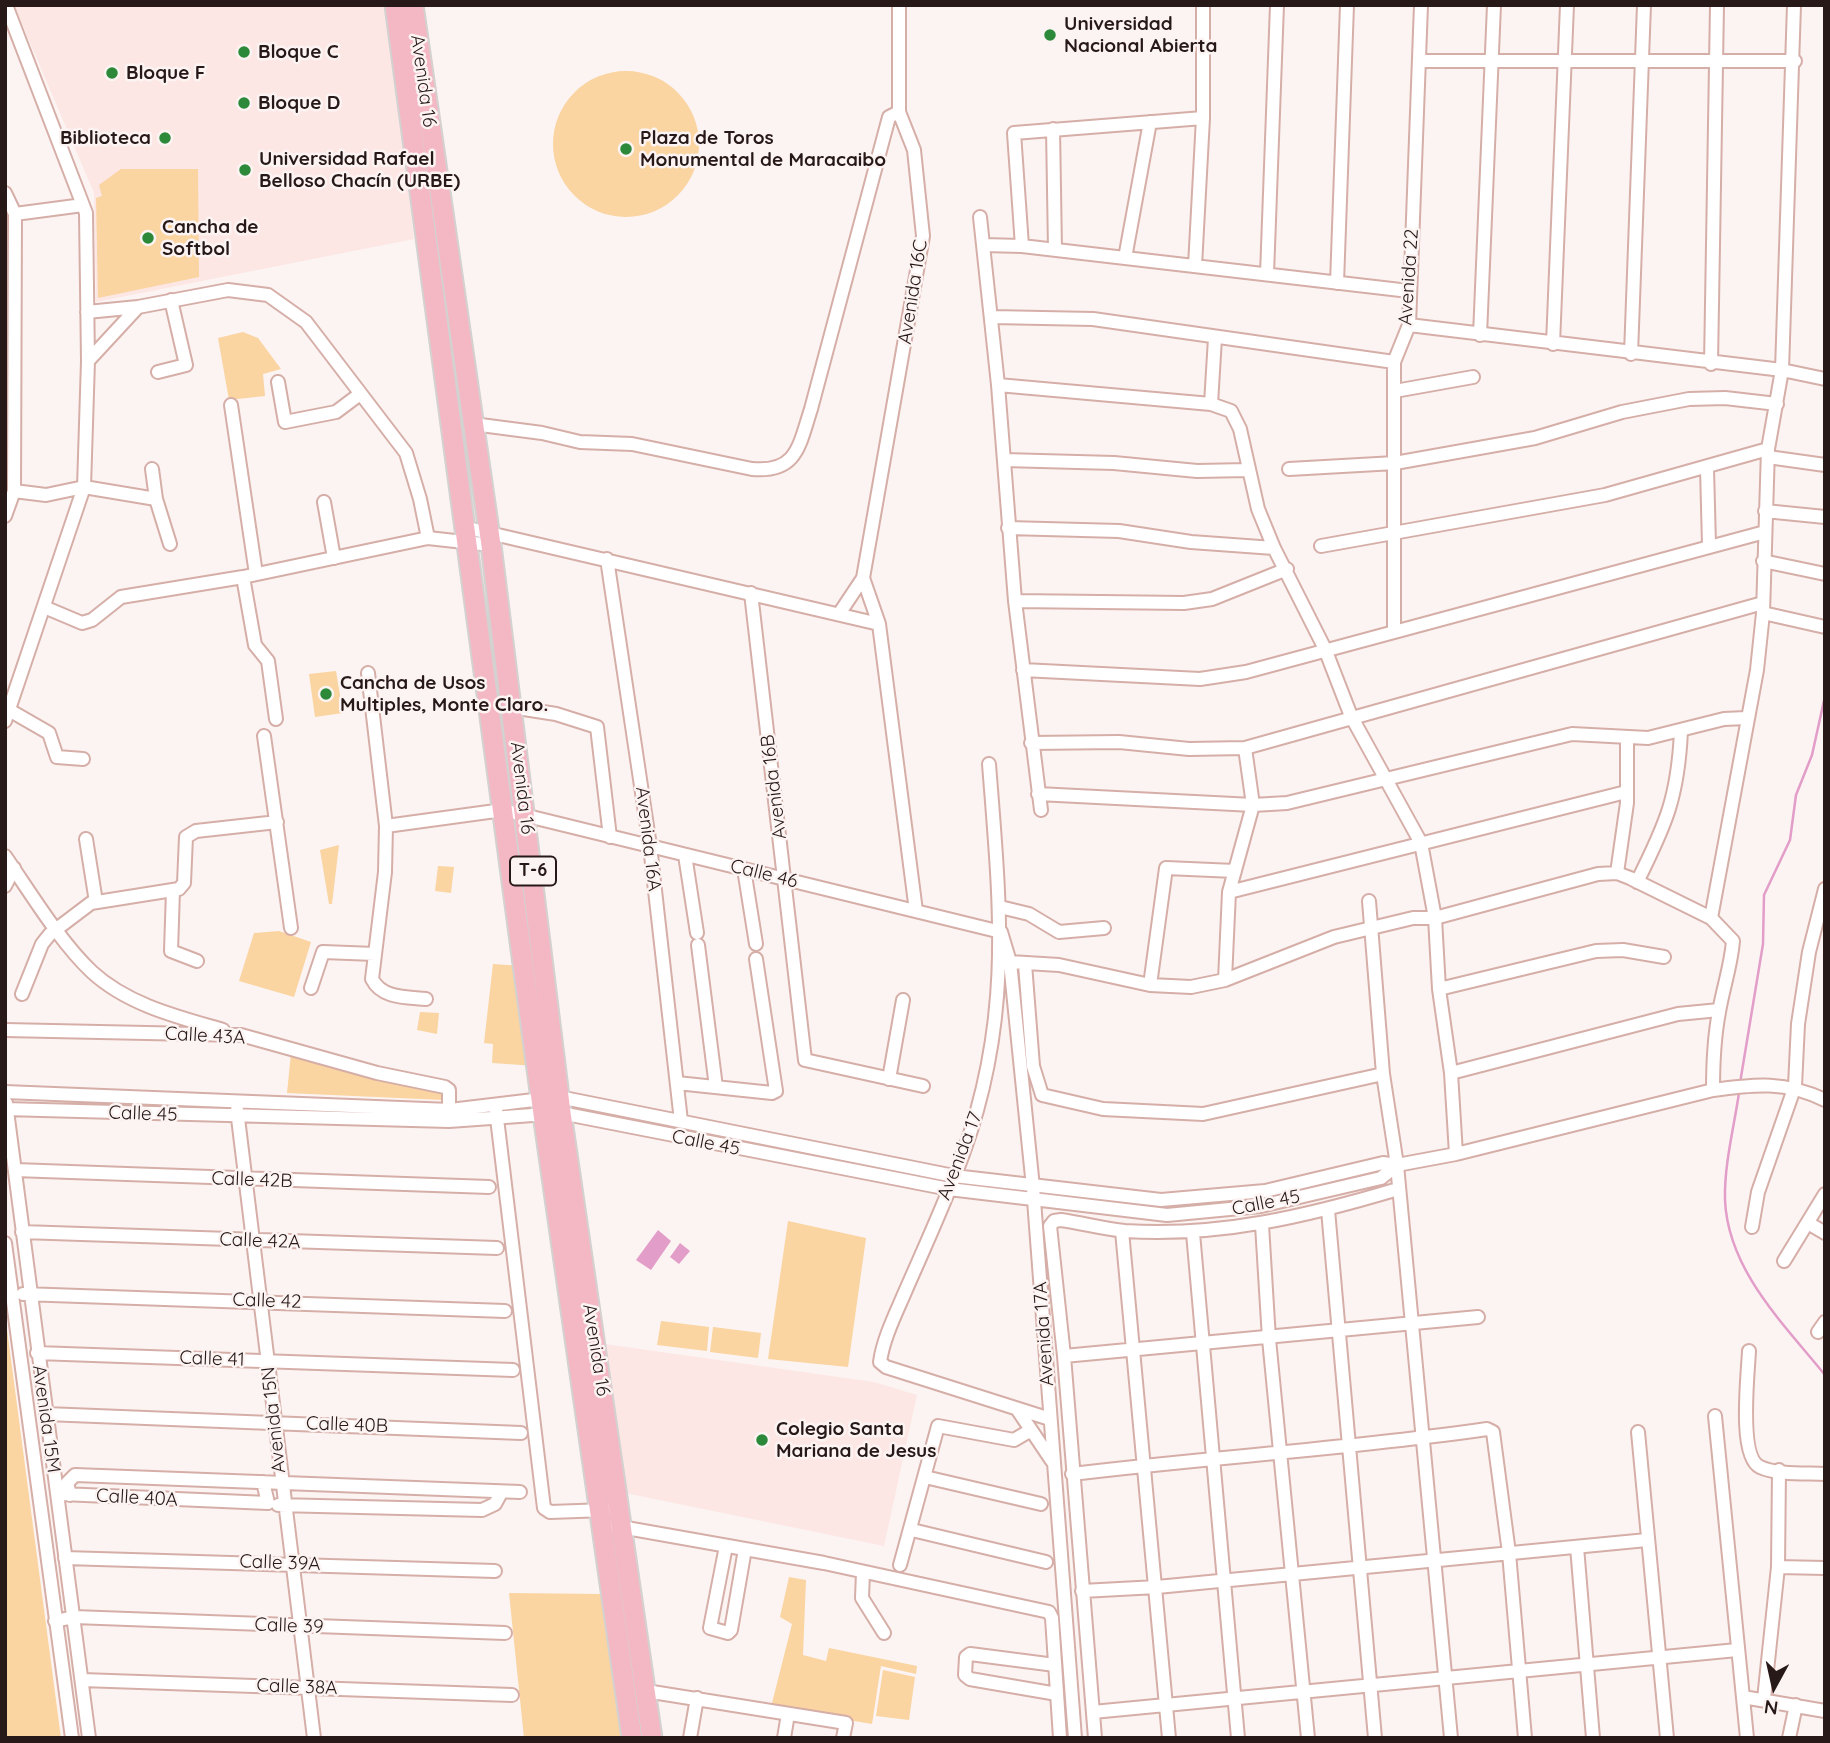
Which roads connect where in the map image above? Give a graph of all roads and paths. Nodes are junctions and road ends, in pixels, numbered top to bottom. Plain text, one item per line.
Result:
1 (6, 5) edge
2 (395, 5) edge
3 (412, 5) edge
4 (899, 5) edge
5 (1203, 5) edge
6 (1277, 5) edge
7 (1347, 5) edge
8 (1421, 5) edge
9 (1494, 5) edge
10 (1567, 5) edge
11 (1644, 5) edge
12 (1717, 5) edge
13 (1794, 5) edge
14 (1420, 61) junction
15 (1491, 61) junction
16 (1716, 61) junction
17 (1795, 61) junction
18 (1565, 62) junction
19 (1644, 63) junction
20 (899, 113) junction
21 (1203, 118) junction
22 (1150, 122) junction
23 (1053, 129) junction
24 (5, 193) edge
25 (83, 205) junction
26 (15, 214) junction
27 (980, 217) dead end
28 (982, 245) junction
29 (1022, 246) junction
30 (1055, 250) junction
31 (1125, 258) junction
32 (1195, 266) junction
33 (1267, 274) junction
34 (1336, 283) junction
35 (1409, 291) junction
36 (171, 300) junction
37 (138, 307) junction
38 (87, 312) junction
39 (992, 317) junction
40 (10, 322) edge
41 (1409, 325) junction
42 (1480, 335) junction
43 (1215, 338) junction
44 (1553, 344) junction
45 (1631, 354) junction
46 (88, 361) junction
47 (1394, 362) junction
48 (1711, 364) junction
49 (1782, 370) junction
50 (158, 372) dead end
51 (1473, 377) dead end
52 (1825, 379) edge
53 (278, 382) dead end
54 (998, 385) junction
55 (1395, 391) junction
56 (360, 394) junction
57 (1210, 404) junction
58 (1777, 404) junction
59 (231, 405) dead end
60 (472, 424) junction
61 (1768, 453) junction
62 (1004, 460) junction
63 (1395, 463) junction
64 (1825, 465) edge
65 (1289, 468) dead end
66 (1707, 468) junction
67 (152, 469) dead end
68 (1248, 470) junction
69 (84, 486) junction
70 (14, 491) junction
71 (156, 499) junction
72 (324, 502) dead end
73 (1765, 511) junction
74 (5, 516) edge
75 (1825, 517) edge
76 (1009, 528) junction
77 (1395, 533) junction
78 (1765, 533) junction
79 (468, 536) junction
80 (428, 538) junction
81 (489, 538) junction
82 (170, 544) dead end
83 (1709, 545) junction
84 (1321, 546) dead end
85 (1274, 548) junction
86 (334, 558) junction
87 (607, 559) junction
88 (1763, 561) junction
89 (1287, 569) junction
90 (1825, 574) edge
91 (249, 575) junction
92 (863, 578) junction
93 (751, 593) junction
94 (1015, 601) junction
95 (44, 607) junction
96 (1763, 608) junction
97 (839, 614) junction
98 (879, 624) junction
99 (1825, 627) edge
100 (1394, 630) junction
101 (1325, 649) junction
102 (1023, 670) junction
103 (368, 673) dead end
104 (511, 707) junction
105 (7, 715) edge
106 (1351, 716) junction
107 (1746, 718) junction
108 (276, 719) dead end
109 (1681, 731) junction
110 (264, 736) dead end
111 (1627, 739) junction
112 (1031, 743) junction
113 (1245, 748) junction
114 (83, 758) dead end
115 (989, 764) dead end
116 (1383, 778) junction
117 (1626, 792) junction
118 (1038, 794) junction
119 (1253, 805) junction
120 (503, 810) junction
121 (1041, 810) dead end
122 (526, 816) junction
123 (277, 822) junction
124 (386, 826) junction
125 (610, 837) junction
126 (86, 839) dead end
127 (1421, 843) junction
128 (650, 846) junction
129 (685, 855) junction
130 (5, 856) edge
131 (14, 868) junction
132 (744, 869) junction
133 (1235, 871) junction
134 (1617, 873) junction
135 (785, 879) junction
136 (1637, 883) junction
137 (5, 886) edge
138 (1825, 889) edge
139 (173, 890) junction
140 (1229, 892) junction
141 (1369, 901) dead end
142 (96, 902) junction
143 (1000, 908) junction
144 (916, 911) junction
145 (1435, 918) junction
146 (1712, 918) junction
147 (56, 927) junction
148 (291, 928) dead end
149 (1104, 928) dead end
150 (1373, 930) junction
151 (1002, 932) junction
152 (756, 944) dead end
153 (375, 954) junction
154 (1664, 957) dead end
155 (756, 959) dead end
156 (197, 961) dead end
157 (1010, 962) junction
158 (1025, 964) junction
159 (1225, 979) junction
160 (1150, 985) junction
161 (311, 988) dead end
162 (1439, 989) junction
163 (22, 993) dead end
164 (426, 999) dead end
165 (903, 1000) dead end
166 (1719, 1010) junction
167 (5, 1030) edge
168 (241, 1035) junction
169 (1451, 1073) junction
170 (1383, 1074) junction
171 (889, 1079) junction
172 (677, 1083) junction
173 (923, 1086) dead end
174 (1795, 1086) junction
175 (716, 1087) junction
176 (1713, 1090) junction
177 (5, 1092) edge
178 (1825, 1100) edge
179 (5, 1101) edge
180 (236, 1102) junction
181 (495, 1104) junction
182 (551, 1105) junction
183 (6, 1109) edge
184 (449, 1115) junction
185 (238, 1117) junction
186 (497, 1118) junction
187 (681, 1121) junction
188 (1456, 1154) junction
189 (1397, 1165) junction
190 (15, 1170) junction
191 (954, 1176) junction
192 (246, 1180) junction
193 (489, 1187) dead end
194 (1033, 1187) junction
195 (949, 1189) junction
196 (1398, 1189) junction
197 (1825, 1194) edge
198 (1034, 1201) junction
199 (1328, 1210) junction
200 (1808, 1223) junction
201 (1262, 1225) junction
202 (1752, 1227) dead end
203 (1122, 1231) junction
204 (22, 1232) junction
205 (1193, 1233) junction
206 (1825, 1233) edge
207 (254, 1241) junction
208 (5, 1242) edge
209 (497, 1248) dead end
210 (1784, 1261) dead end
211 (29, 1293) junction
212 (13, 1295) junction
213 (262, 1301) junction
214 (505, 1311) dead end
215 (1478, 1317) dead end
216 (1411, 1325) junction
217 (1339, 1332) junction
218 (1269, 1339) junction
219 (1202, 1345) junction
220 (1134, 1350) junction
221 (1749, 1351) dead end
222 (37, 1353) junction
223 (1064, 1356) junction
224 (267, 1361) junction
225 (513, 1370) dead end
226 (1017, 1409) junction
227 (46, 1414) junction
228 (1715, 1416) dead end
229 (1050, 1419) junction
230 (274, 1422) junction
231 (1031, 1430) junction
232 (1638, 1432) dead end
233 (521, 1433) dead end
234 (1422, 1438) junction
235 (1348, 1447) junction
236 (1280, 1451) junction
237 (1213, 1459) junction
238 (1053, 1461) junction
239 (1146, 1465) junction
240 (1779, 1470) junction
241 (1072, 1474) junction
242 (1825, 1474) edge
243 (925, 1477) junction
244 (264, 1482) junction
245 (281, 1483) junction
246 (398, 1489) junction
247 (520, 1492) dead end
248 (501, 1493) junction
249 (56, 1494) junction
250 (37, 1495) junction
251 (70, 1495) junction
252 (268, 1503) junction
253 (1041, 1504) dead end
254 (285, 1505) junction
255 (398, 1506) junction
256 (621, 1517) junction
257 (600, 1518) junction
258 (912, 1530) junction
259 (1647, 1540) junction
260 (726, 1546) junction
261 (1577, 1546) junction
262 (746, 1549) junction
263 (1509, 1553) junction
264 (65, 1558) junction
265 (1433, 1558) junction
266 (1046, 1562) dead end
267 (291, 1563) junction
268 (900, 1565) dead end
269 (1359, 1567) junction
270 (1778, 1567) junction
271 (1825, 1568) edge
272 (495, 1571) dead end
273 (863, 1572) junction
274 (1292, 1574) junction
275 (1223, 1580) junction
276 (1157, 1587) junction
277 (1082, 1591) junction
278 (717, 1594) junction
279 (737, 1599) junction
280 (74, 1617) junction
281 (55, 1621) junction
282 (300, 1626) junction
283 (505, 1633) dead end
284 (884, 1633) dead end
285 (1737, 1650) junction
286 (1658, 1657) junction
287 (1587, 1664) junction
288 (1055, 1665) junction
289 (1520, 1673) junction
290 (1445, 1679) junction
291 (82, 1680) junction
292 (1370, 1685) junction
293 (308, 1687) junction
294 (646, 1691) junction
295 (1304, 1692) junction
296 (1057, 1694) junction
297 (512, 1695) dead end
298 (1743, 1697) junction
299 (698, 1698) junction
300 (1235, 1699) junction
301 (1764, 1699) junction
302 (1166, 1705) junction
303 (1796, 1705) junction
304 (1825, 1711) edge
305 (1093, 1712) junction
306 (788, 1714) junction
307 (72, 1738) edge
308 (89, 1738) edge
309 (314, 1738) edge
310 (632, 1738) edge
311 (652, 1738) edge
312 (690, 1738) edge
313 (783, 1738) edge
314 (844, 1738) edge
315 (1060, 1738) edge
316 (1075, 1738) edge
317 (1095, 1738) edge
318 (1169, 1738) edge
319 (1238, 1738) edge
320 (1308, 1738) edge
321 (1375, 1738) edge
322 (1451, 1738) edge
323 (1525, 1738) edge
324 (1594, 1738) edge
325 (1667, 1738) edge
326 (1747, 1738) edge
327 (1789, 1738) edge

1 - 25 street
2 - 79 highway, Avenida 16 / T-6
3 - 60 highway, Avenida 16 / T-6
4 - 20 street, Avenida 16C
5 - 21 street
6 - 33 street
7 - 34 street
8 - 14 street, Avenida 22
9 - 15 street
10 - 18 street
11 - 19 street
12 - 16 street
13 - 17 street
14 - 15 street
14 - 35 street, Avenida 22
15 - 18 street
15 - 42 street
16 - 17 street
16 - 19 street
16 - 48 street
17 - 49 street
18 - 19 street
18 - 44 street
19 - 45 street
20 - 60 street
20 - 92 street, Avenida 16C
21 - 22 street
21 - 32 street
22 - 23 street
22 - 31 street
23 - 29 street
23 - 30 street
24 - 26 street
25 - 26 street
25 - 38 street
26 - 40 street
27 - 28 street
28 - 29 street
28 - 39 street
29 - 30 street
30 - 31 street
31 - 32 street
32 - 33 street
33 - 34 street
34 - 35 street
35 - 41 street, Avenida 22
36 - 37 street
36 - 50 street
36 - 56 street
37 - 38 street
37 - 46 street
38 - 46 street
39 - 43 street
39 - 54 street
40 - 70 street
41 - 42 street
41 - 47 street, Avenida 22
42 - 44 street
43 - 47 street
43 - 57 street
44 - 45 street
45 - 48 street
46 - 69 street
47 - 55 street, Avenida 22
48 - 49 street
49 - 52 street
49 - 58 street
51 - 55 street
53 - 56 street
54 - 57 street
54 - 62 street
55 - 63 street, Avenida 22
56 - 80 street
57 - 68 street
58 - 61 street
58 - 63 street
59 - 91 street
60 - 81 highway, Avenida 16 / T-6
61 - 64 street
61 - 66 street
61 - 73 street
62 - 68 street
62 - 76 street
63 - 65 street
63 - 77 street, Avenida 22
66 - 77 street
66 - 83 street
67 - 71 street
68 - 85 street
69 - 70 street
69 - 71 street
69 - 95 street
70 - 74 street
71 - 82 street
72 - 86 street
73 - 75 street
73 - 78 street
76 - 85 street
76 - 94 street
77 - 84 street
77 - 100 street, Avenida 22
78 - 83 street
78 - 88 street
79 - 80 street
79 - 81 street
79 - 120 highway, Avenida 16 / T-6
80 - 86 street
81 - 87 street
81 - 104 highway, Avenida 16 / T-6
83 - 100 street
85 - 89 street
86 - 91 street
87 - 93 street
87 - 128 street, Avenida 16A
88 - 90 street
88 - 96 street
89 - 94 street
89 - 101 street
91 - 95 street
91 - 108 street
92 - 97 street
92 - 98 street
93 - 97 street
93 - 135 street, Avenida 16B
94 - 102 street
95 - 105 street
96 - 99 street
96 - 106 street
96 - 107 street
97 - 98 street
98 - 144 street
100 - 101 street
101 - 102 street
101 - 106 street
102 - 112 street
103 - 124 street
104 - 122 highway, Avenida 16 / T-6
104 - 125 street
105 - 114 street
106 - 113 street
106 - 116 street
107 - 109 street
107 - 146 street
109 - 111 street
109 - 136 street
110 - 123 street
111 - 116 street
111 - 117 street
112 - 113 street
112 - 118 street
113 - 119 street
115 - 143 street
116 - 119 street
116 - 127 street
117 - 127 street
117 - 134 street
118 - 119 street
118 - 121 street
119 - 133 street
120 - 122 street, Calle 46
120 - 124 street
120 - 182 highway, Avenida 16 / T-6
122 - 125 street, Calle 46
122 - 182 highway, Avenida 16 / T-6
123 - 139 street
123 - 148 street
124 - 153 street
125 - 128 street, Calle 46
126 - 142 street
127 - 140 street
127 - 145 street
128 - 129 street, Calle 46
128 - 172 street, Avenida 16A
129 - 132 street, Calle 46
129 - 175 street
130 - 131 street
131 - 137 street
131 - 147 street
132 - 135 street, Calle 46
132 - 152 street
133 - 140 street
133 - 160 street
134 - 136 street
134 - 145 street
135 - 144 street, Calle 46
135 - 171 street, Avenida 16B
136 - 146 street
138 - 174 street
139 - 142 street
139 - 156 street
140 - 159 street
141 - 150 street
142 - 147 street
143 - 149 street
143 - 151 street
144 - 151 street, Calle 46
145 - 150 street
145 - 162 street
146 - 166 street
147 - 163 street
147 - 168 street
150 - 159 street
150 - 170 street
151 - 157 street, Avenida 17A
151 - 191 street, Avenida 17
153 - 161 street
153 - 164 street
154 - 162 street
155 - 175 street
157 - 158 street
157 - 194 street, Avenida 17A
158 - 160 street
158 - 170 street
159 - 160 street
162 - 169 street
165 - 171 street
166 - 169 street
166 - 176 street
167 - 168 street, Calle 43A
168 - 184 street, Calle 43A
169 - 188 street
170 - 189 street
171 - 173 street
172 - 175 street
172 - 187 street, Avenida 16A
174 - 176 street, Calle 45
174 - 178 street, Calle 45
174 - 202 street
176 - 188 street, Calle 45
177 - 180 street, Calle 45
179 - 183 street, Avenida 15M
180 - 184 street, Calle 45
180 - 185 street, Avenida 15N
181 - 182 street, Calle 45
181 - 184 street, Calle 45
181 - 186 street
182 - 186 street, Calle 45
182 - 187 street, Calle 45
182 - 195 street, Calle 45
182 - 256 highway, Avenida 16 / T-6
182 - 257 highway, Avenida 16 / T-6
183 - 185 street, Calle 45
183 - 190 street, Avenida 15M
184 - 185 street, Calle 45
184 - 186 street, Calle 45
185 - 192 street, Avenida 15N
186 - 257 street
187 - 191 street, Calle 45
188 - 189 street, Calle 45
189 - 194 street, Calle 45
189 - 196 street
189 - 198 street, Calle 45
190 - 192 street, Calle 42B
190 - 204 street, Avenida 15M
191 - 194 street, Calle 45
191 - 195 street, Avenida 17
192 - 193 street, Calle 42B
192 - 207 street, Avenida 15N
194 - 198 street, Avenida 17A
195 - 198 street, Calle 45
195 - 226 street, Avenida 17
196 - 199 street
196 - 216 street
197 - 200 street
198 - 229 street, Avenida 17A
199 - 201 street
199 - 217 street
200 - 206 street
200 - 210 street
201 - 205 street
201 - 218 street
203 - 205 street
203 - 220 street
203 - 223 street
204 - 207 street, Calle 42A
204 - 211 street, Avenida 15M
205 - 219 street
207 - 209 street, Calle 42A
207 - 213 street, Avenida 15N
208 - 212 street, Avenida 15M
211 - 212 street, Calle 42
211 - 213 street, Calle 42
211 - 222 street, Avenida 15M
212 - 250 street, Avenida 15M
213 - 214 street, Calle 42
213 - 224 street, Avenida 15N
215 - 216 street
216 - 217 street
216 - 234 street
217 - 218 street
217 - 235 street
218 - 219 street
218 - 236 street
219 - 220 street
219 - 237 street
220 - 223 street
220 - 239 street
221 - 240 street
222 - 224 street, Calle 41
222 - 227 street, Avenida 15M
223 - 241 street
224 - 225 street, Calle 41
224 - 230 street, Avenida 15N
226 - 229 street
226 - 231 street
227 - 230 street, Calle 40B
227 - 249 street, Avenida 15M
228 - 285 street
229 - 238 street, Avenida 17A
230 - 233 street, Calle 40B
230 - 245 street, Avenida 15N
231 - 238 street
231 - 243 street
232 - 259 street
234 - 235 street
234 - 263 street
234 - 265 street
235 - 236 street
235 - 269 street
236 - 237 street
236 - 274 street
237 - 239 street
237 - 275 street
238 - 316 street, Avenida 17A
239 - 241 street
239 - 276 street
240 - 242 street
240 - 270 street
241 - 277 street
243 - 253 street
243 - 258 street
244 - 245 street, Calle 40A
244 - 251 street, Calle 40A
244 - 252 street
245 - 246 street, Calle 40A
245 - 254 street, Avenida 15N
246 - 248 street, Calle 40A
246 - 255 street
247 - 248 street, Calle 40A
248 - 255 street, Calle 40A
249 - 250 street
249 - 251 street
249 - 264 street, Avenida 15M
250 - 281 street, Avenida 15M
251 - 252 street, Calle 40A
252 - 254 street, Calle 40A
254 - 255 street, Calle 40A
254 - 267 street, Avenida 15N
256 - 257 street
256 - 260 street
256 - 294 highway, Avenida 16 / T-6
257 - 310 highway, Avenida 16 / T-6
258 - 266 street
258 - 268 street
259 - 261 street
259 - 286 street
260 - 262 street
260 - 278 street
261 - 263 street
261 - 287 street
262 - 273 street
262 - 279 street
263 - 265 street
263 - 289 street
264 - 267 street, Calle 39A
264 - 280 street, Avenida 15M
265 - 269 street
265 - 290 street
267 - 272 street, Calle 39A
267 - 282 street, Avenida 15N
269 - 274 street
269 - 292 street
270 - 271 street
270 - 301 street
273 - 284 street
273 - 288 street
274 - 275 street
274 - 295 street
275 - 276 street
275 - 300 street
276 - 277 street
276 - 302 street
277 - 305 street
278 - 279 street
278 - 279 street
280 - 281 street, Calle 39
280 - 282 street, Calle 39
280 - 291 street, Avenida 15M
281 - 307 street, Avenida 15M
282 - 283 street, Calle 39
282 - 293 street, Avenida 15N
285 - 286 street
285 - 298 street
286 - 287 street
286 - 325 street
287 - 289 street
287 - 324 street
288 - 296 street
288 - 296 street
289 - 290 street
289 - 323 street
290 - 292 street
290 - 322 street
291 - 293 street, Calle 38A
291 - 308 street, Avenida 15M
292 - 295 street
292 - 321 street
293 - 297 street, Calle 38A
293 - 309 street, Avenida 15N
294 - 299 street
294 - 311 highway, Avenida 16 / T-6
295 - 300 street
295 - 320 street
296 - 315 street
298 - 301 street
298 - 326 street
299 - 306 street
299 - 312 street
300 - 302 street
300 - 319 street
301 - 303 street
302 - 305 street
302 - 318 street
303 - 304 street
303 - 327 street
305 - 317 street
306 - 313 street
306 - 314 street

